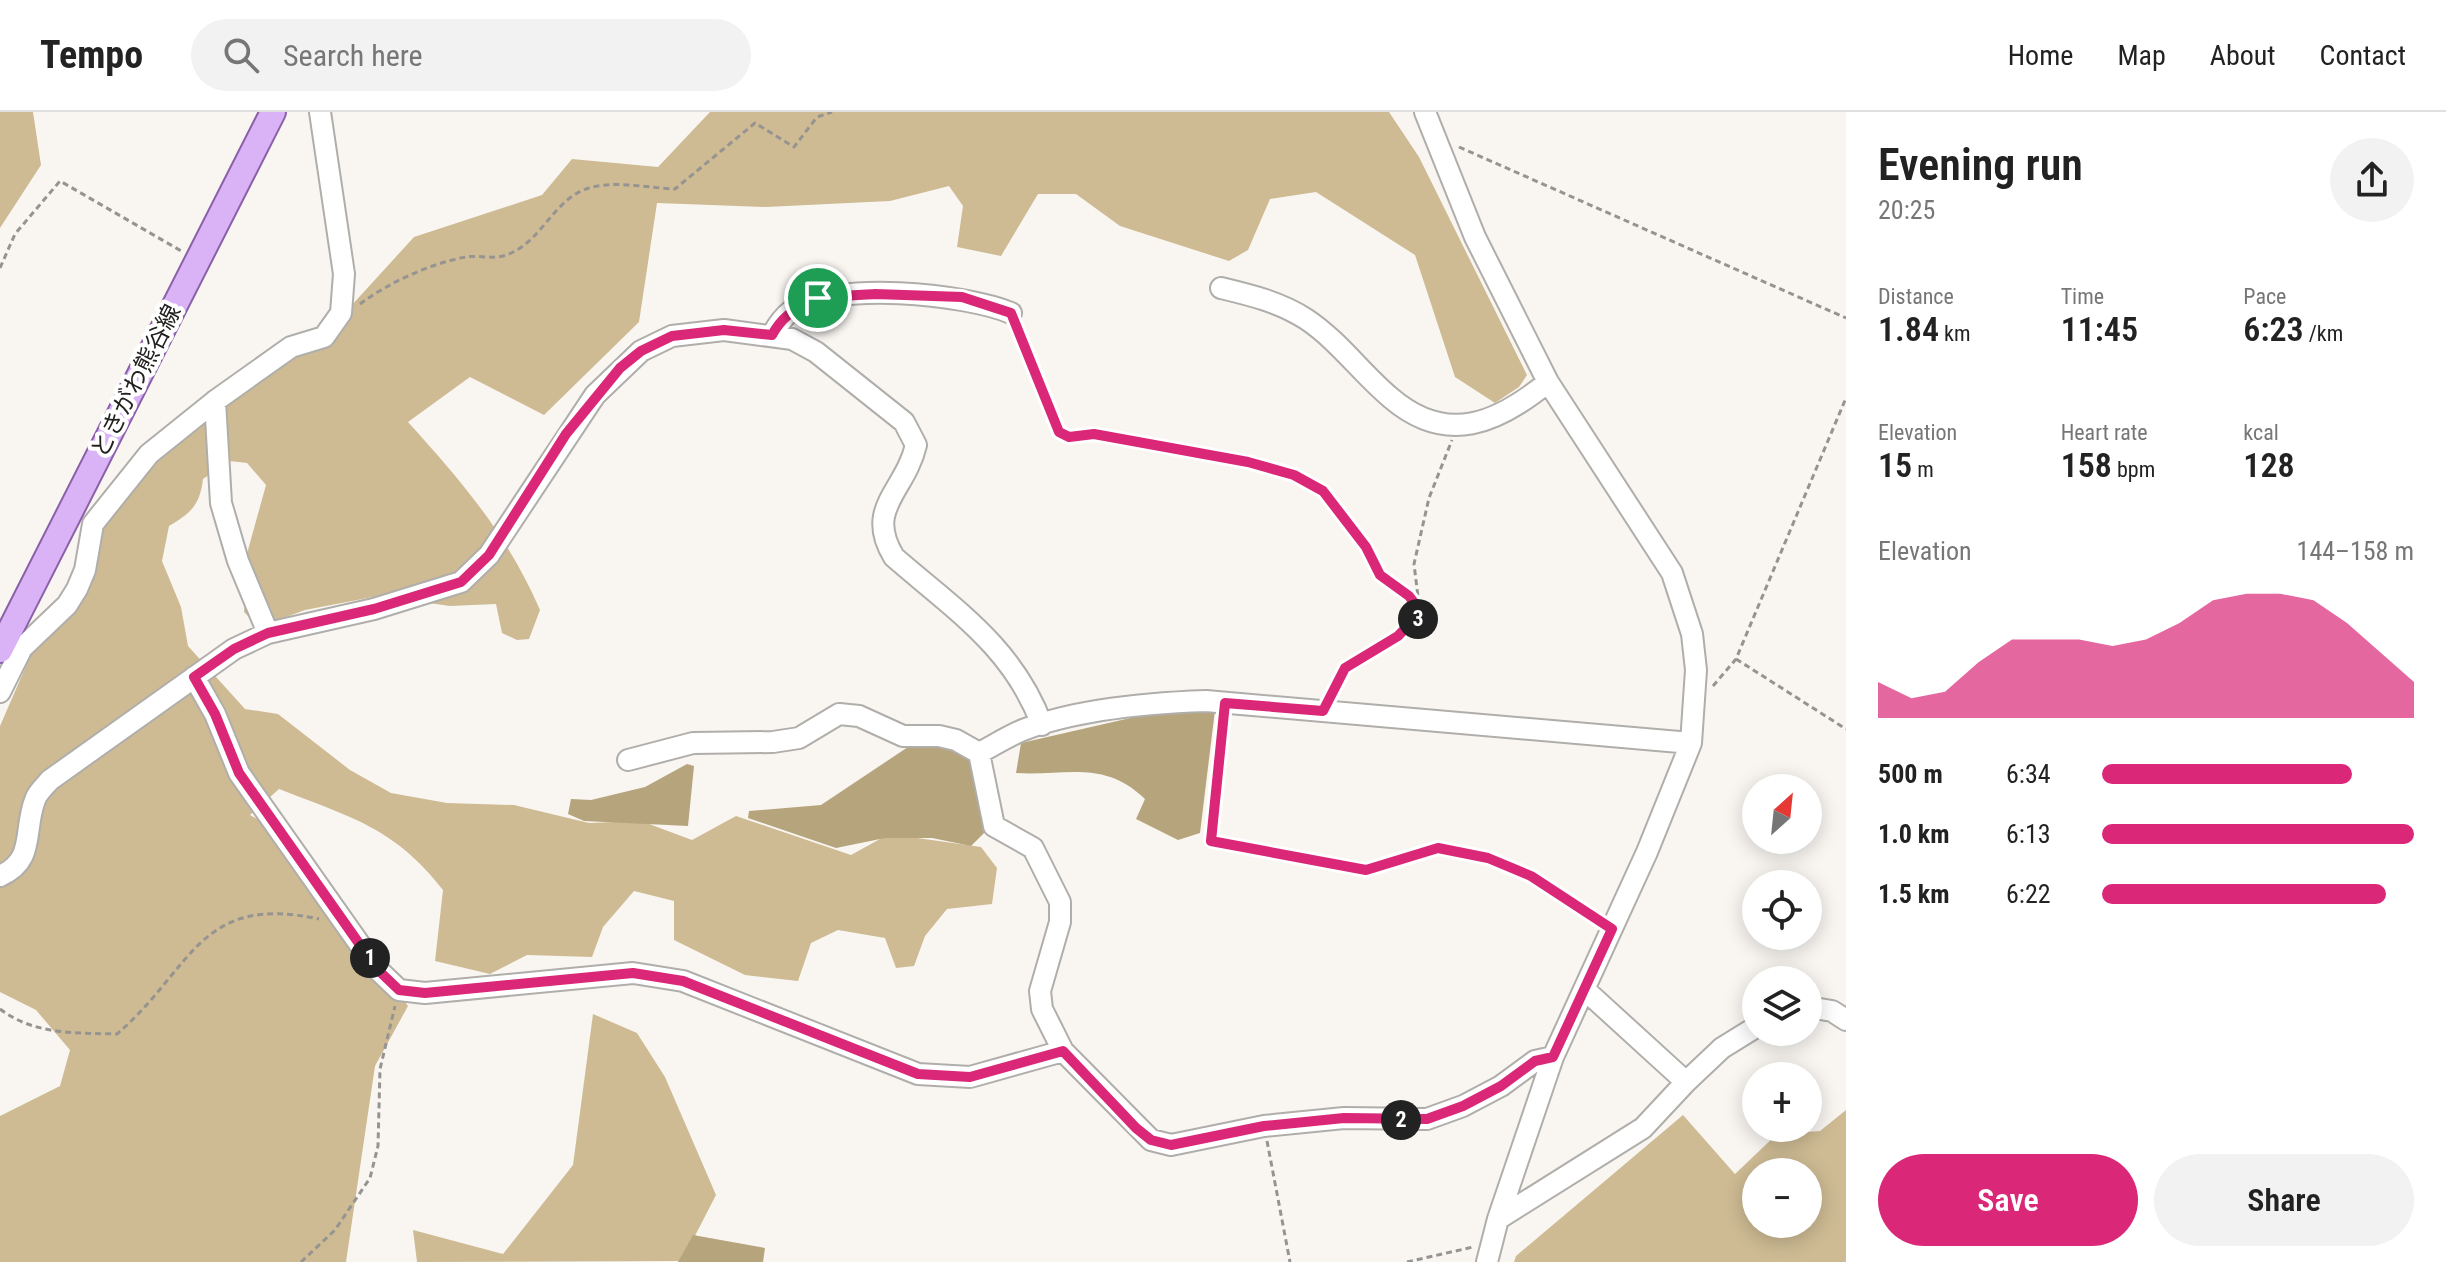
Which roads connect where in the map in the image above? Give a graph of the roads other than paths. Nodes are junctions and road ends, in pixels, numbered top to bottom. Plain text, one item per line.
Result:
1 (273, 112) edge
2 (320, 112) edge
3 (1425, 112) edge
4 (1221, 288) dead end
5 (1011, 313) road end
6 (772, 335) junction
7 (1548, 382) junction
8 (215, 401) junction
9 (268, 633) junction
10 (0, 650) edge
11 (194, 677) junction
12 (0, 692) edge
13 (1042, 725) junction
14 (1691, 743) junction
15 (979, 753) junction
16 (628, 760) dead end
17 (0, 876) edge
18 (1584, 989) junction
19 (1822, 1009) edge
20 (1846, 1020) edge
21 (1742, 1036) edge
22 (1063, 1051) junction
23 (1553, 1057) junction
24 (1686, 1082) junction
25 (1498, 1219) junction
26 (1490, 1252) edge

1 - 10 main road, ときがわ熊谷線
2 - 8 street
3 - 7 street
4 - 7 street
5 - 6 street
6 - 9 street
6 - 13 street
7 - 14 street
8 - 9 street
8 - 12 street
9 - 11 street
11 - 17 street
11 - 22 street
13 - 14 street
13 - 15 street
14 - 18 street
15 - 16 street
15 - 22 street
18 - 23 street
18 - 24 street
19 - 20 street
21 - 24 street
22 - 23 street
23 - 25 street
24 - 25 street
25 - 26 street

